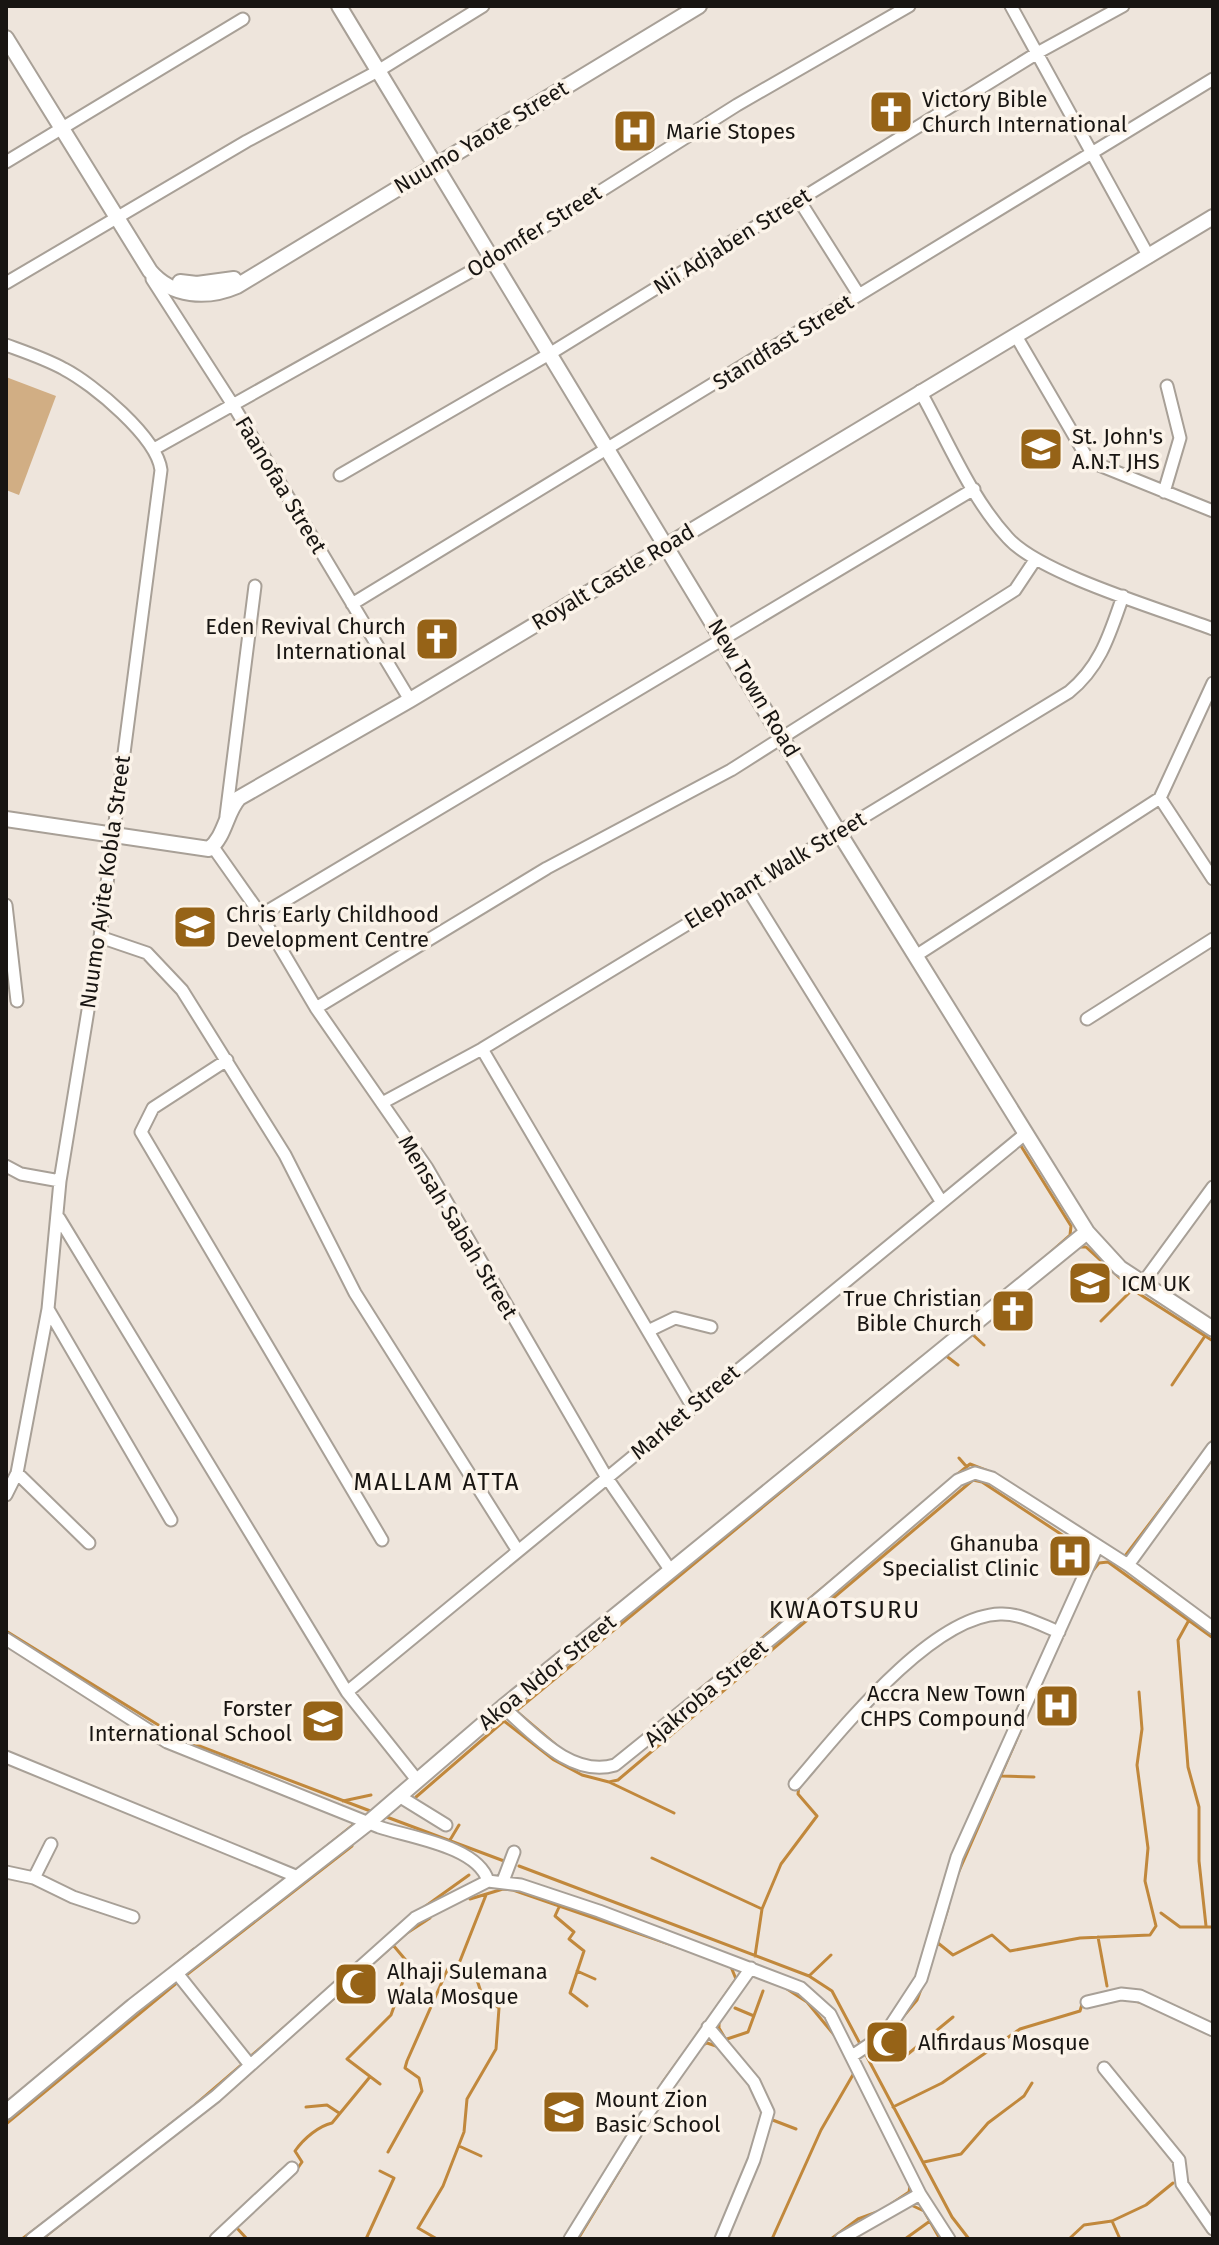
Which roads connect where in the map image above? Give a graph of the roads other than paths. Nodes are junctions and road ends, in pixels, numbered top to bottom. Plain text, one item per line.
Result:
1 (339, 6) edge
2 (483, 6) edge
3 (699, 6) edge
4 (909, 6) edge
5 (1011, 6) edge
6 (1123, 6) edge
7 (243, 19) dead end
8 (6, 38) edge
9 (1039, 52) junction
10 (378, 71) junction
11 (1213, 79) edge
12 (63, 128) junction
13 (1093, 150) junction
14 (6, 162) edge
15 (436, 164) junction
16 (799, 200) junction
17 (1213, 217) edge
18 (119, 219) junction
19 (143, 257) junction
20 (1149, 257) junction
21 (493, 259) junction
22 (263, 269) junction
23 (150, 271) junction
24 (6, 283) edge
25 (859, 295) junction
26 (1016, 336) junction
27 (6, 345) edge
28 (551, 353) junction
29 (1167, 386) dead end
30 (920, 391) junction
31 (233, 405) junction
32 (154, 449) junction
33 (609, 450) junction
34 (340, 475) dead end
35 (974, 489) junction
36 (1164, 492) junction
37 (1213, 511) edge
38 (667, 544) junction
39 (1035, 560) junction
40 (255, 586) dead end
41 (1123, 596) junction
42 (352, 604) junction
43 (1213, 629) edge
44 (725, 640) junction
45 (1213, 683) edge
46 (410, 700) junction
47 (781, 735) junction
48 (1160, 798) junction
49 (226, 817) junction
50 (6, 819) edge
51 (838, 831) junction
52 (114, 835) junction
53 (213, 847) junction
54 (1213, 879) edge
55 (747, 888) junction
56 (6, 905) edge
57 (261, 915) junction
58 (100, 937) junction
59 (1213, 939) edge
60 (917, 955) junction
61 (17, 1001) dead end
62 (316, 1008) junction
63 (1087, 1019) dead end
64 (482, 1049) junction
65 (227, 1060) junction
66 (382, 1103) junction
67 (1025, 1134) junction
68 (6, 1166) edge
69 (60, 1181) junction
70 (1213, 1187) edge
71 (941, 1201) junction
72 (59, 1217) junction
73 (1087, 1232) junction
74 (1142, 1284) junction
75 (48, 1309) junction
76 (711, 1327) dead end
77 (1213, 1329) edge
78 (648, 1331) junction
79 (692, 1406) junction
80 (1213, 1448) edge
81 (17, 1473) junction
82 (607, 1478) junction
83 (6, 1495) edge
84 (171, 1520) dead end
85 (382, 1540) dead end
86 (89, 1543) dead end
87 (1097, 1547) junction
88 (518, 1551) junction
89 (1128, 1565) junction
90 (671, 1571) junction
91 (1213, 1628) edge
92 (1059, 1632) junction
93 (6, 1639) edge
94 (347, 1692) junction
95 (503, 1707) junction
96 (6, 1757) edge
97 (417, 1780) junction
98 (795, 1784) dead end
99 (396, 1799) junction
100 (368, 1823) junction
101 (446, 1825) dead end
102 (51, 1844) dead end
103 (514, 1852) dead end
104 (6, 1872) edge
105 (298, 1877) junction
106 (34, 1878) junction
107 (488, 1881) junction
108 (503, 1881) junction
109 (133, 1917) dead end
110 (751, 1968) junction
111 (176, 1972) junction
112 (1087, 2002) dead end
113 (708, 2027) junction
114 (1213, 2030) edge
115 (861, 2051) junction
116 (250, 2065) junction
117 (1104, 2068) dead end
118 (6, 2112) edge
119 (292, 2168) dead end
120 (920, 2194) junction
121 (1213, 2229) edge
122 (32, 2239) edge
123 (216, 2239) edge
124 (570, 2239) edge
125 (721, 2239) edge
126 (841, 2239) edge
127 (949, 2239) edge

1 - 10 street, New Town Road
2 - 10 street
3 - 15 street, Nuumo Yaote Street
4 - 21 street, Odomfer Street
5 - 9 street
6 - 9 street, Nii Adjaben Street
7 - 12 street
8 - 12 street
9 - 13 street
9 - 16 street, Nii Adjaben Street
10 - 15 street, New Town Road
10 - 18 street
11 - 13 street, Standfast Street
12 - 14 street
12 - 18 street
13 - 20 street
13 - 25 street, Standfast Street
15 - 21 street, New Town Road
15 - 22 street, Nuumo Yaote Street
16 - 25 street
16 - 28 street, Nii Adjaben Street
17 - 20 street, Royalt Castle Road
18 - 19 street
18 - 24 street
19 - 22 street, Nuumo Yaote Street
19 - 23 street
20 - 26 street, Royalt Castle Road
21 - 28 street, New Town Road
21 - 31 street, Odomfer Street
22 - 23 street, Nuumo Yaote Street
23 - 31 street, Faanofaa Street
25 - 33 street, Standfast Street
26 - 30 street, Royalt Castle Road
26 - 36 street
27 - 32 street
28 - 33 street, New Town Road
28 - 34 street, Nii Adjaben Street
29 - 36 street
30 - 35 street
30 - 38 street, Royalt Castle Road
31 - 32 street, Odomfer Street
31 - 42 street, Faanofaa Street
32 - 52 street, Nuumo Ayite Kobla Street
33 - 38 street, New Town Road
33 - 42 street, Standfast Street
35 - 39 street
35 - 44 street
36 - 37 street
38 - 44 street, New Town Road
38 - 46 street, Royalt Castle Road
39 - 41 street
39 - 47 street
40 - 49 street
41 - 43 street
41 - 51 street, Elephant Walk Street
42 - 46 street, Faanofaa Street
44 - 47 street, New Town Road
44 - 57 street
45 - 48 street
46 - 49 street, Royalt Castle Road
47 - 51 street, New Town Road
47 - 62 street
48 - 54 street
48 - 60 street
49 - 53 street, Royalt Castle Road
50 - 52 street
51 - 55 street, Elephant Walk Street
51 - 60 street, New Town Road
52 - 53 street
52 - 58 street, Nuumo Ayite Kobla Street
53 - 57 street, Mensah Sabah Street
55 - 64 street, Elephant Walk Street
55 - 71 street
56 - 61 street
57 - 62 street, Mensah Sabah Street
58 - 65 street
58 - 69 street, Nuumo Ayite Kobla Street
59 - 63 street
60 - 67 street, New Town Road
62 - 66 street, Mensah Sabah Street
64 - 66 street, Elephant Walk Street
64 - 78 street
65 - 85 street
65 - 88 street
66 - 82 street, Mensah Sabah Street
67 - 71 street, Market Street
67 - 73 street, New Town Road
68 - 69 street
69 - 72 street, Nuumo Ayite Kobla Street
70 - 74 street
71 - 79 street, Market Street
72 - 75 street, Nuumo Ayite Kobla Street
72 - 94 street
73 - 74 street, New Town Road
73 - 90 street, Akoa Ndor Street
74 - 77 street, New Town Road
75 - 81 street, Nuumo Ayite Kobla Street
75 - 84 street
76 - 78 street
78 - 79 street
79 - 82 street, Market Street
80 - 89 street
81 - 83 street, Nuumo Ayite Kobla Street
81 - 86 street
82 - 88 street, Market Street
82 - 90 street, Mensah Sabah Street
87 - 89 street, Ajakroba Street
87 - 92 street
87 - 95 street, Ajakroba Street
88 - 94 street, Market Street
89 - 91 street, Ajakroba Street
90 - 95 street, Akoa Ndor Street
92 - 98 street
92 - 115 street
93 - 100 street
94 - 97 street
95 - 97 street, Akoa Ndor Street
96 - 105 street
97 - 99 street, Akoa Ndor Street
99 - 100 street, Akoa Ndor Street
99 - 101 street
100 - 105 street, Akoa Ndor Street
100 - 107 street
102 - 106 street
103 - 108 street
104 - 106 street
105 - 111 street, Akoa Ndor Street
106 - 109 street
107 - 108 street
107 - 116 street
108 - 110 street
110 - 113 street
110 - 115 street
111 - 116 street
111 - 118 street, Akoa Ndor Street
112 - 114 street
113 - 124 street
113 - 125 street
115 - 120 street
116 - 122 street
117 - 121 street
119 - 123 street
120 - 126 street
120 - 127 street

